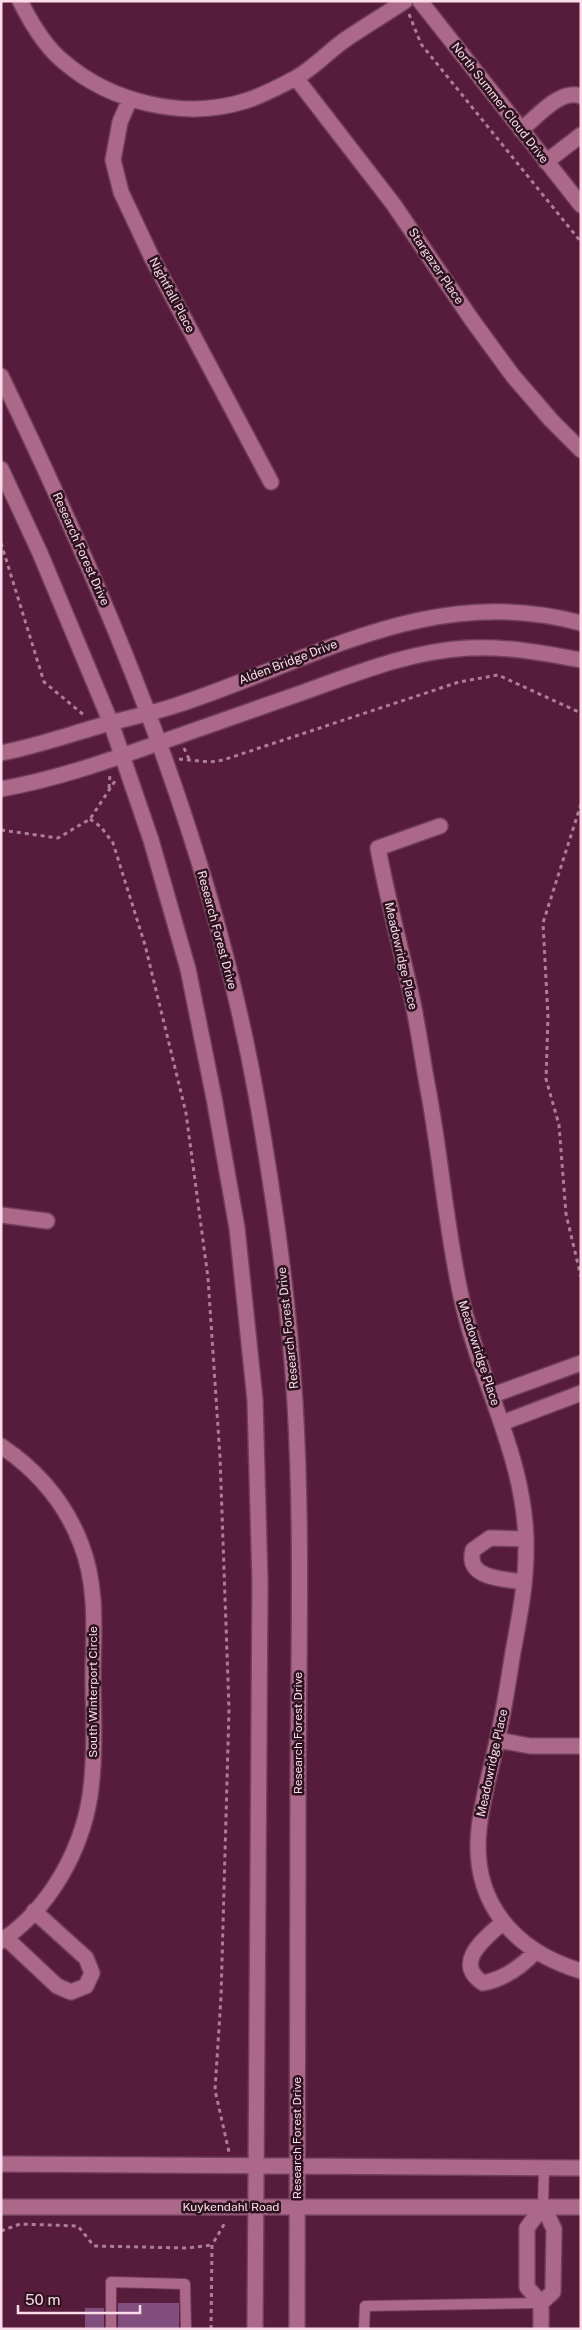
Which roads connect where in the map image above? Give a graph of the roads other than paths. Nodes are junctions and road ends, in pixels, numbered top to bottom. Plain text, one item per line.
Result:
1 (20, 1) edge
2 (420, 1) edge
3 (403, 2) edge
4 (296, 78) junction
5 (581, 96) edge
6 (130, 98) junction
7 (521, 130) junction
8 (581, 135) edge
9 (546, 162) junction
10 (581, 206) edge
11 (1, 376) edge
12 (581, 450) edge
13 (1, 470) edge
14 (271, 482) dead end
15 (581, 623) edge
16 (581, 660) edge
17 (148, 713) junction
18 (111, 723) junction
19 (158, 743) junction
20 (1, 753) edge
21 (122, 756) junction
22 (1, 789) edge
23 (440, 826) dead end
24 (1, 1215) edge
25 (48, 1221) dead end
26 (581, 1363) edge
27 (581, 1393) edge
28 (493, 1395) junction
29 (502, 1423) junction
30 (1, 1446) edge
31 (526, 1539) junction
32 (524, 1582) junction
33 (498, 1740) junction
34 (581, 1746) edge
35 (34, 1911) junction
36 (502, 1920) junction
37 (4, 1939) edge
38 (535, 1952) junction
39 (581, 1971) edge
40 (1, 2164) edge
41 (256, 2165) junction
42 (296, 2166) junction
43 (544, 2168) junction
44 (581, 2168) edge
45 (542, 2206) junction
46 (1, 2207) edge
47 (256, 2207) junction
48 (581, 2207) edge
49 (297, 2208) junction
50 (541, 2303) junction
51 (112, 2329) edge
52 (186, 2329) edge
53 (255, 2329) edge
54 (297, 2329) edge
55 (364, 2329) edge
56 (541, 2329) edge

1 - 6 street
2 - 7 street, North Summer Cloud Drive
3 - 4 street
4 - 6 street
4 - 12 street, Stargazer Place
5 - 7 street
6 - 14 street, Nightfall Place
7 - 9 street, North Summer Cloud Drive
8 - 9 street
9 - 10 street, North Summer Cloud Drive
11 - 17 street, Research Forest Drive
13 - 18 street
15 - 17 street, Alden Bridge Drive
16 - 19 street
17 - 18 street, Alden Bridge Drive
17 - 19 street, Research Forest Drive
18 - 20 street, Alden Bridge Drive
18 - 21 street
19 - 21 street
19 - 42 street, Research Forest Drive
21 - 22 street
21 - 41 street
23 - 28 street, Meadowridge Place
24 - 25 street
26 - 28 street
27 - 29 street
28 - 29 street, Meadowridge Place
29 - 31 street, Meadowridge Place
30 - 35 street, South Winterport Circle
31 - 32 street, Meadowridge Place
31 - 32 street
32 - 33 street, Meadowridge Place
33 - 34 street
33 - 36 street, Meadowridge Place
35 - 37 street, South Winterport Circle
35 - 37 street
36 - 38 street, Meadowridge Place
36 - 38 street
38 - 39 street, Meadowridge Place
40 - 41 street
41 - 42 street
41 - 47 street
42 - 43 street
42 - 49 street, Research Forest Drive
43 - 44 street
43 - 45 lane
45 - 48 street, Kuykendahl Road
45 - 49 street, Kuykendahl Road
45 - 50 street
45 - 50 street
46 - 47 street, Kuykendahl Road
47 - 49 street, Kuykendahl Road
47 - 53 street
49 - 54 street, Research Forest Drive
50 - 55 lane
50 - 56 street
51 - 52 lane

